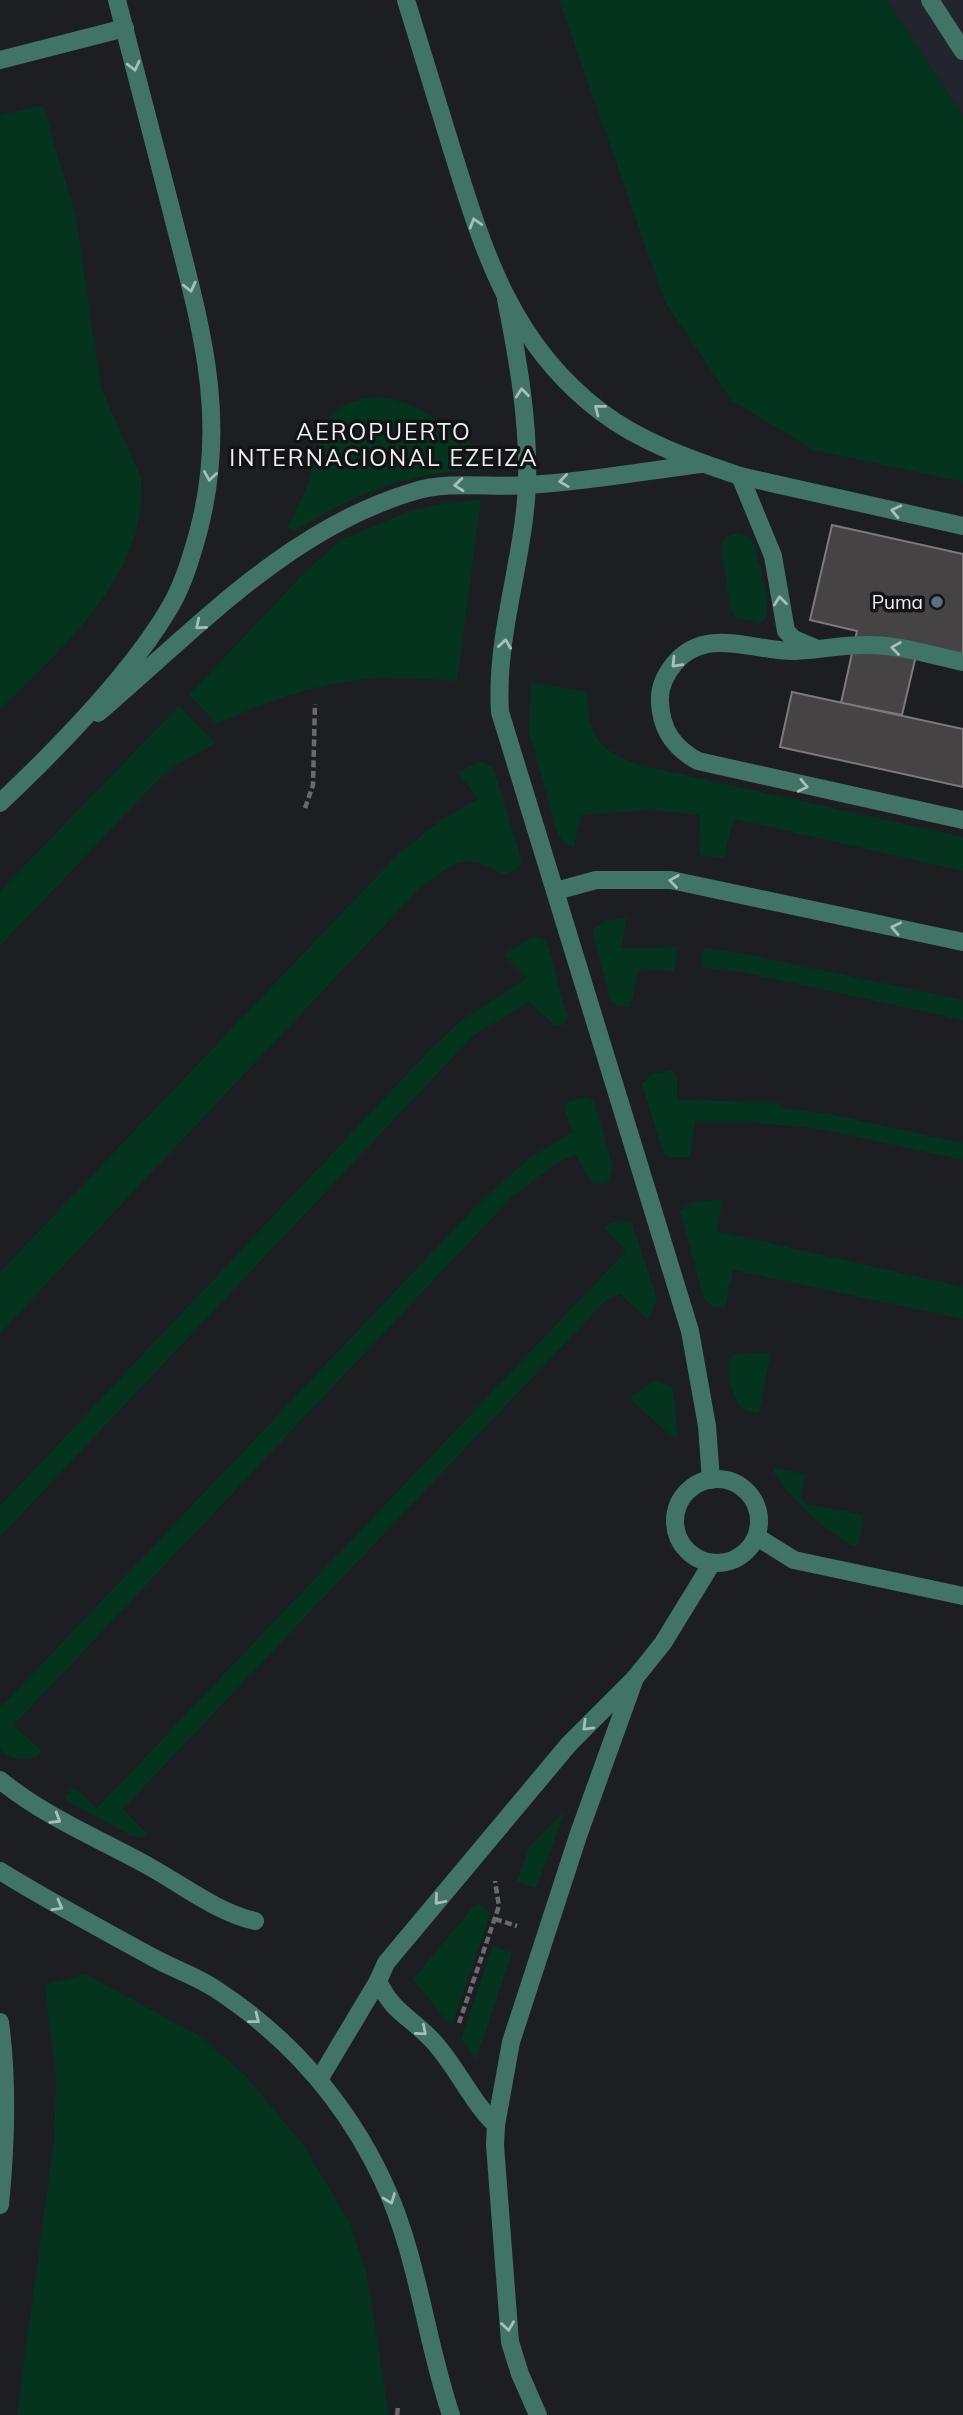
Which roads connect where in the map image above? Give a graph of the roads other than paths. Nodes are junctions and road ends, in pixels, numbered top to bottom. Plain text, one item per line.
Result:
1 (117, 0) edge
2 (406, 0) edge
3 (930, 0) edge
4 (125, 28) junction
5 (963, 51) edge
6 (0, 60) edge
7 (506, 299) junction
8 (705, 464) junction
9 (740, 476) junction
10 (527, 486) junction
11 (963, 526) edge
12 (818, 649) junction
13 (963, 662) edge
14 (52, 752) junction
15 (4, 796) edge
16 (963, 821) edge
17 (556, 891) junction
18 (963, 942) edge
19 (711, 1480) junction
20 (757, 1538) junction
21 (712, 1563) junction
22 (963, 1596) edge
23 (635, 1678) junction
24 (0, 1780) edge
25 (0, 1871) edge
26 (256, 1921) dead end
27 (378, 1981) junction
28 (0, 2022) edge
29 (320, 2078) junction
30 (496, 2125) junction
31 (0, 2205) edge
32 (452, 2415) edge
33 (538, 2415) edge

1 - 4 street
7 -> 2 street
3 - 5 street
4 - 6 street
4 -> 14 street
8 -> 7 street
10 -> 7 street
8 - 9 street
8 -> 10 street
11 -> 9 street
12 -> 9 street
10 -> 14 street
17 -> 10 street
13 -> 12 street
12 -> 16 street
14 - 15 street
18 -> 17 street
17 - 19 street
19 - 20 street
19 - 21 street
20 - 21 street
20 - 22 street
21 - 23 street
23 -> 27 street
23 - 30 street
24 -> 26 street
25 -> 29 street
27 - 29 street
27 -> 30 street
28 - 31 street
29 -> 32 street
30 -> 33 street

